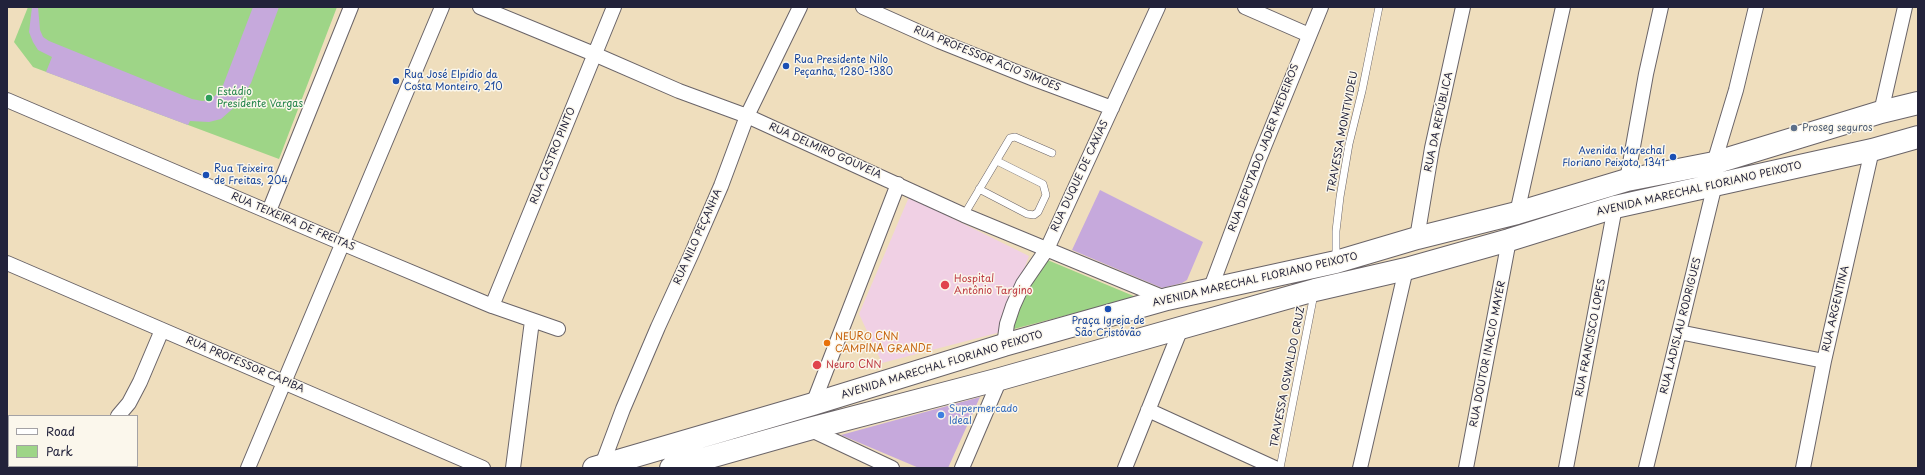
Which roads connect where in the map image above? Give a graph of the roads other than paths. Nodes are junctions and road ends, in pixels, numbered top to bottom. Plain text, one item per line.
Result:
1 (351, 7) edge
2 (442, 7) edge
3 (480, 7) edge
4 (614, 7) edge
5 (800, 7) edge
6 (863, 7) edge
7 (1158, 7) edge
8 (1245, 7) edge
9 (1321, 7) edge
10 (1379, 7) edge
11 (1463, 7) edge
12 (1563, 7) edge
13 (1661, 7) edge
14 (1756, 7) edge
15 (1905, 7) edge
16 (1309, 35) junction
17 (594, 54) junction
18 (7, 100) edge
19 (1918, 102) edge
20 (1112, 108) junction
21 (1881, 112) junction
22 (747, 116) junction
23 (1918, 137) edge
24 (1872, 150) junction
25 (1052, 153) dead end
26 (997, 161) junction
27 (1714, 174) junction
28 (1626, 180) junction
29 (898, 184) junction
30 (979, 189) junction
31 (1615, 207) junction
32 (269, 211) junction
33 (1517, 213) junction
34 (964, 215) junction
35 (1417, 238) junction
36 (1509, 240) junction
37 (344, 244) junction
38 (1047, 249) junction
39 (1336, 262) junction
40 (7, 263) edge
41 (1406, 269) junction
42 (1210, 290) junction
43 (1315, 290) junction
44 (1167, 299) junction
45 (492, 306) junction
46 (532, 321) junction
47 (1182, 326) junction
48 (162, 330) junction
49 (558, 330) dead end
50 (1679, 332) junction
51 (1004, 345) junction
52 (1824, 361) junction
53 (1000, 379) junction
54 (285, 382) junction
55 (812, 404) junction
56 (1148, 410) junction
57 (119, 415) edge
58 (809, 429) junction
59 (7, 453) edge
60 (7, 456) edge
61 (599, 467) edge
62 (248, 468) edge
63 (482, 468) edge
64 (512, 468) edge
65 (671, 468) edge
66 (892, 468) edge
67 (962, 468) edge
68 (1125, 468) edge
69 (1275, 468) edge
70 (1280, 468) edge
71 (1360, 468) edge
72 (1466, 468) edge
73 (1566, 468) edge
74 (1646, 468) edge
75 (1803, 468) edge

1 - 32 street
2 - 37 street
3 - 17 street, RUA DELMIRO GOUVEIA
4 - 17 street, RUA CASTRO PINTO
5 - 22 street, RUA NILO PEÇANHA
6 - 20 street, RUA PROFESSOR ACIO SIMOES
7 - 20 street, RUA DUQUE DE CAXIAS
8 - 16 street
9 - 16 street, RUA DEPUTADO JADER MEDEIROS
10 - 39 lane, TRAVESSA MONTIVIDEU
11 - 35 street, RUA DA REPÚBLICA
12 - 33 street
13 - 28 street
14 - 27 street, RUA LADISLAU RODRIGUES
15 - 21 street
16 - 42 street, RUA DEPUTADO JADER MEDEIROS
17 - 22 street, RUA DELMIRO GOUVEIA
17 - 45 street, RUA CASTRO PINTO
18 - 32 street, RUA TEIXEIRA DE FREITAS
19 - 21 main road, AVENIDA MARECHAL FLORIANO PEIXOTO
20 - 38 street, RUA DUQUE DE CAXIAS
21 - 27 main road, AVENIDA MARECHAL FLORIANO PEIXOTO
22 - 29 street, RUA DELMIRO GOUVEIA
22 - 61 street, RUA NILO PEÇANHA
23 - 24 main road, AVENIDA MARECHAL FLORIANO PEIXOTO
24 - 27 main road, AVENIDA MARECHAL FLORIANO PEIXOTO
24 - 52 street, RUA ARGENTINA
25 - 26 lane
26 - 30 lane
26 - 30 lane
27 - 28 main road, AVENIDA MARECHAL FLORIANO PEIXOTO
27 - 31 main road, AVENIDA MARECHAL FLORIANO PEIXOTO
27 - 50 street, RUA LADISLAU RODRIGUES
28 - 33 main road, AVENIDA MARECHAL FLORIANO PEIXOTO
29 - 34 street, RUA DELMIRO GOUVEIA
29 - 55 street
30 - 34 lane
31 - 36 main road, AVENIDA MARECHAL FLORIANO PEIXOTO
31 - 73 street, RUA FRANCISCO LOPES
32 - 37 street, RUA TEIXEIRA DE FREITAS
33 - 35 main road, AVENIDA MARECHAL FLORIANO PEIXOTO
34 - 38 street, RUA DELMIRO GOUVEIA
35 - 39 main road, AVENIDA MARECHAL FLORIANO PEIXOTO
36 - 41 main road, AVENIDA MARECHAL FLORIANO PEIXOTO
36 - 72 street, RUA DOUTOR INACIO MAYER
37 - 45 street, RUA TEIXEIRA DE FREITAS
37 - 54 street
38 - 44 street, RUA DELMIRO GOUVEIA
38 - 51 street, RUA DUQUE DE CAXIAS
39 - 42 main road, AVENIDA MARECHAL FLORIANO PEIXOTO
40 - 48 street, RUA PROFESSOR CAPIBA
41 - 43 main road, AVENIDA MARECHAL FLORIANO PEIXOTO
41 - 71 street
42 - 44 main road, AVENIDA MARECHAL FLORIANO PEIXOTO
43 - 47 main road, AVENIDA MARECHAL FLORIANO PEIXOTO
43 - 70 lane, TRAVESSA OSWALDO CRUZ
44 - 51 main road, AVENIDA MARECHAL FLORIANO PEIXOTO
45 - 46 street, RUA TEIXEIRA DE FREITAS
46 - 49 street, RUA TEIXEIRA DE FREITAS
46 - 64 street
47 - 53 main road, AVENIDA MARECHAL FLORIANO PEIXOTO
47 - 56 street
48 - 54 street, RUA PROFESSOR CAPIBA
48 - 57 street
50 - 52 street
50 - 74 street, RUA LADISLAU RODRIGUES
51 - 55 main road, AVENIDA MARECHAL FLORIANO PEIXOTO
52 - 75 street, RUA ARGENTINA
53 - 58 main road, AVENIDA MARECHAL FLORIANO PEIXOTO
53 - 67 street
54 - 62 street
54 - 63 street, RUA PROFESSOR CAPIBA
55 - 61 main road, AVENIDA MARECHAL FLORIANO PEIXOTO
56 - 68 street
56 - 69 street
58 - 65 main road, AVENIDA MARECHAL FLORIANO PEIXOTO
58 - 66 street
59 - 60 street

